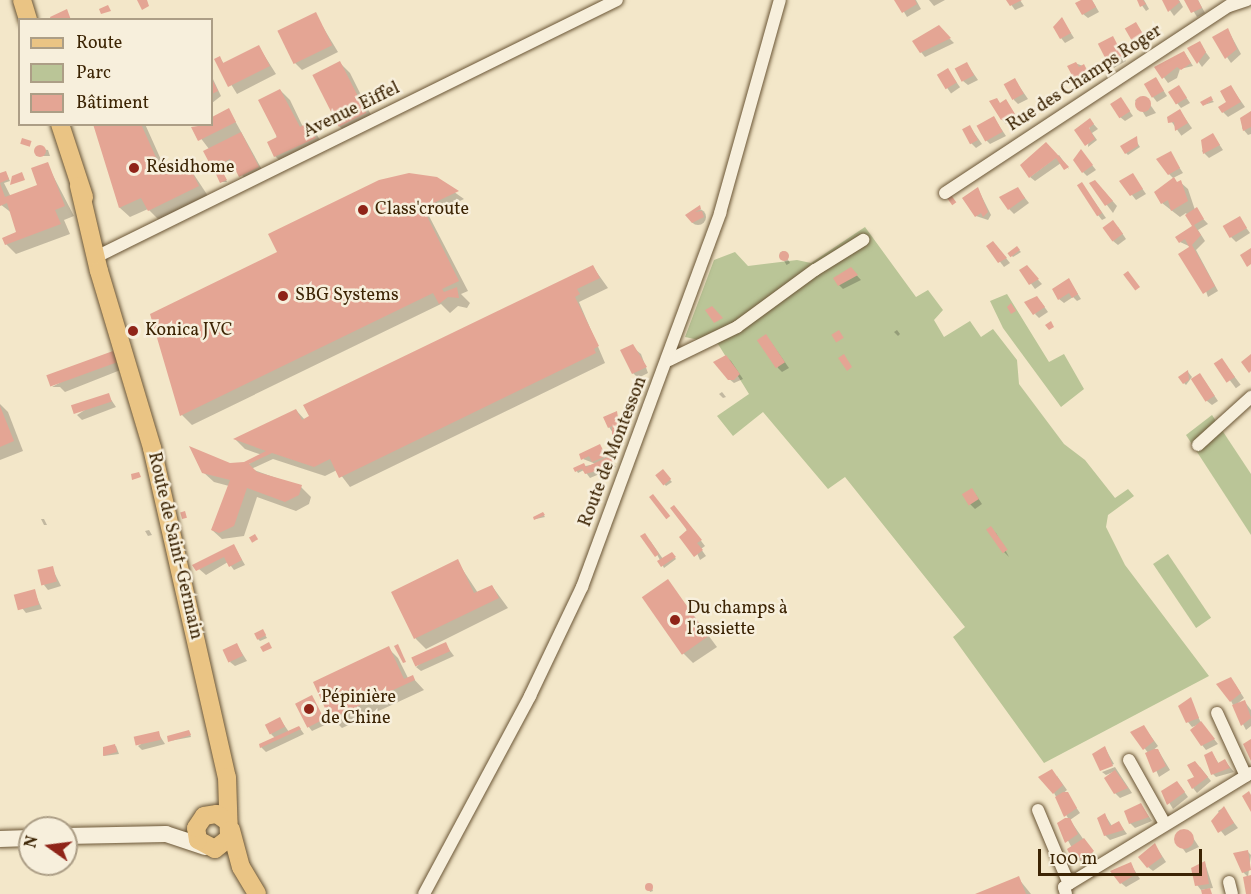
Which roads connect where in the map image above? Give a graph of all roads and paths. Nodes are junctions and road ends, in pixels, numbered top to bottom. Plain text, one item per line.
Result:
1 (22, 0) edge
2 (617, 0) edge
3 (780, 0) edge
4 (1246, 0) edge
5 (27, 18) edge
6 (61, 126) edge
7 (79, 186) junction
8 (945, 193) dead end
9 (863, 240) dead end
10 (102, 254) junction
11 (117, 323) junction
12 (669, 360) junction
13 (1251, 397) edge
14 (1198, 445) dead end
15 (1217, 712) dead end
16 (1129, 760) dead end
17 (225, 770) junction
18 (1249, 775) edge
19 (1038, 810) dead end
20 (203, 817) junction
21 (1165, 824) junction
22 (230, 826) junction
23 (153, 833) junction
24 (78, 836) edge
25 (18, 838) edge
26 (0, 839) edge
27 (207, 848) junction
28 (246, 878) junction
29 (1068, 889) edge
30 (257, 894) edge
31 (424, 894) edge

1 - 5 main road
2 - 10 street, Avenue Eiffel
3 - 12 street, Route de Montesson
4 - 8 street, Rue des Champs Roger
6 - 7 main road, Route de Saint-Germain
7 - 10 main road, Route de Saint-Germain
7 - 11 main road, Route de Saint-Germain
9 - 12 street
10 - 11 main road, Route de Saint-Germain
11 - 17 main road, Route de Saint-Germain
12 - 31 street, Route de Montesson
13 - 14 street
15 - 18 street
16 - 21 street
17 - 20 main road, Route de Saint-Germain
17 - 22 main road, Route de Saint-Germain
18 - 21 street
19 - 29 street
20 - 22 main road
20 - 23 main road
20 - 27 main road
21 - 29 street
22 - 27 main road
22 - 28 main road, Route de Saint-Germain
23 - 24 main road
23 - 27 main road
25 - 26 main road
27 - 28 main road, Route de Saint-Germain
28 - 30 main road, Route de Saint-Germain

